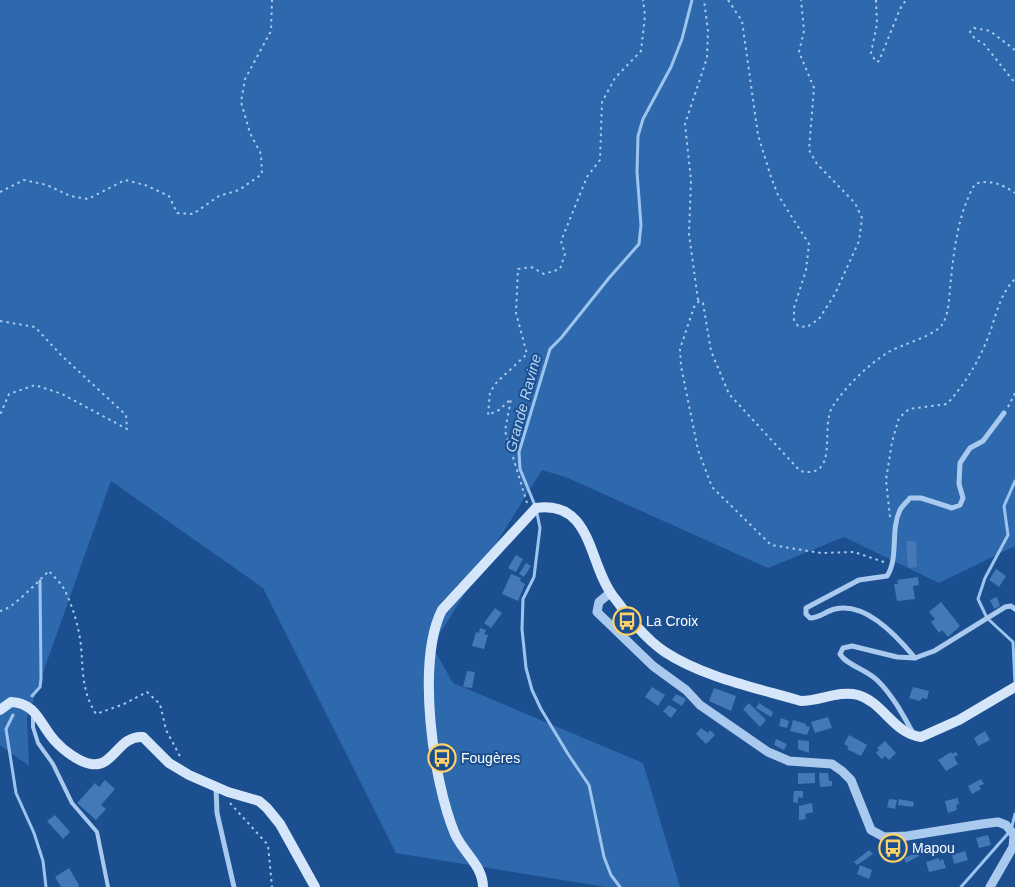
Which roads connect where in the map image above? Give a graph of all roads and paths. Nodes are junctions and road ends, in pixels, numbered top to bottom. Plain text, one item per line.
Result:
1 (272, 0) edge
2 (643, 0) edge
3 (704, 0) edge
4 (728, 0) edge
5 (801, 0) edge
6 (876, 0) edge
7 (906, 0) edge
8 (1015, 50) edge
9 (1015, 83) edge
10 (0, 192) edge
11 (1015, 192) edge
12 (1015, 279) edge
13 (699, 301) junction
14 (0, 321) edge
15 (1015, 394) edge
16 (1004, 413) joint
17 (0, 415) edge
18 (530, 513) junction
19 (891, 526) dead end
20 (891, 564) junction
21 (610, 593) junction
22 (1015, 609) edge
23 (0, 612) edge
24 (915, 658) junction
25 (1015, 688) edge
26 (0, 710) edge
27 (34, 711) junction
28 (914, 736) junction
29 (181, 758) dead end
30 (220, 789) junction
31 (108, 887) edge
32 (234, 887) edge
33 (272, 887) edge
34 (315, 887) edge
35 (483, 887) edge
36 (990, 887) edge

1 - 10 path
2 - 18 path
3 - 13 path
4 - 5 path
6 - 7 path
8 - 9 path
11 - 13 path
12 - 19 path
13 - 20 path
14 - 17 path
15 - 16 path
16 - 20 street
18 - 21 main road
18 - 35 main road
20 - 24 street
21 - 28 main road
21 - 36 street
22 - 24 street
23 - 29 path
24 - 28 street
25 - 28 main road
26 - 27 main road
27 - 30 main road
27 - 31 lane
30 - 32 street
30 - 33 path
30 - 34 main road

